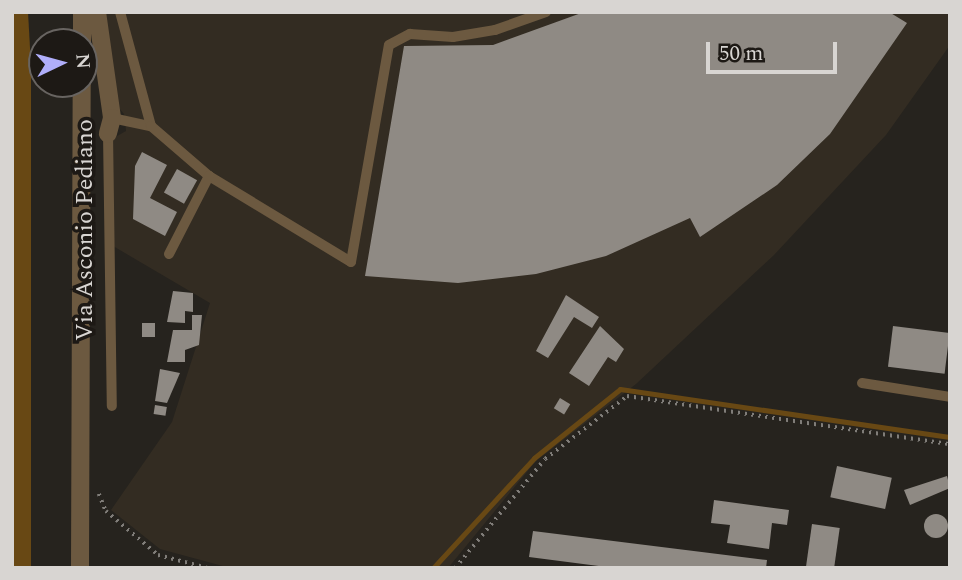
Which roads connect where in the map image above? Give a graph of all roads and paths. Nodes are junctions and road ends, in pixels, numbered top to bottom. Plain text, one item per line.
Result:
1 (97, 12) edge
2 (120, 12) edge
3 (546, 12) edge
4 (82, 98) edge
5 (110, 126) junction
6 (151, 126) junction
7 (209, 176) junction
8 (169, 254) dead end
9 (862, 383) dead end
10 (950, 397) edge
11 (112, 406) dead end
12 (950, 444) edge
13 (96, 486) dead end
14 (80, 568) edge
15 (208, 568) edge
16 (455, 568) edge

1 - 5 street, Via Asconio Pediano
2 - 6 lane
3 - 7 lane
4 - 14 street, Via Asconio Pediano
5 - 6 lane
5 - 11 lane, Via Asconio Pediano
6 - 7 lane
7 - 8 lane
9 - 10 lane
12 - 16 path
13 - 15 path

